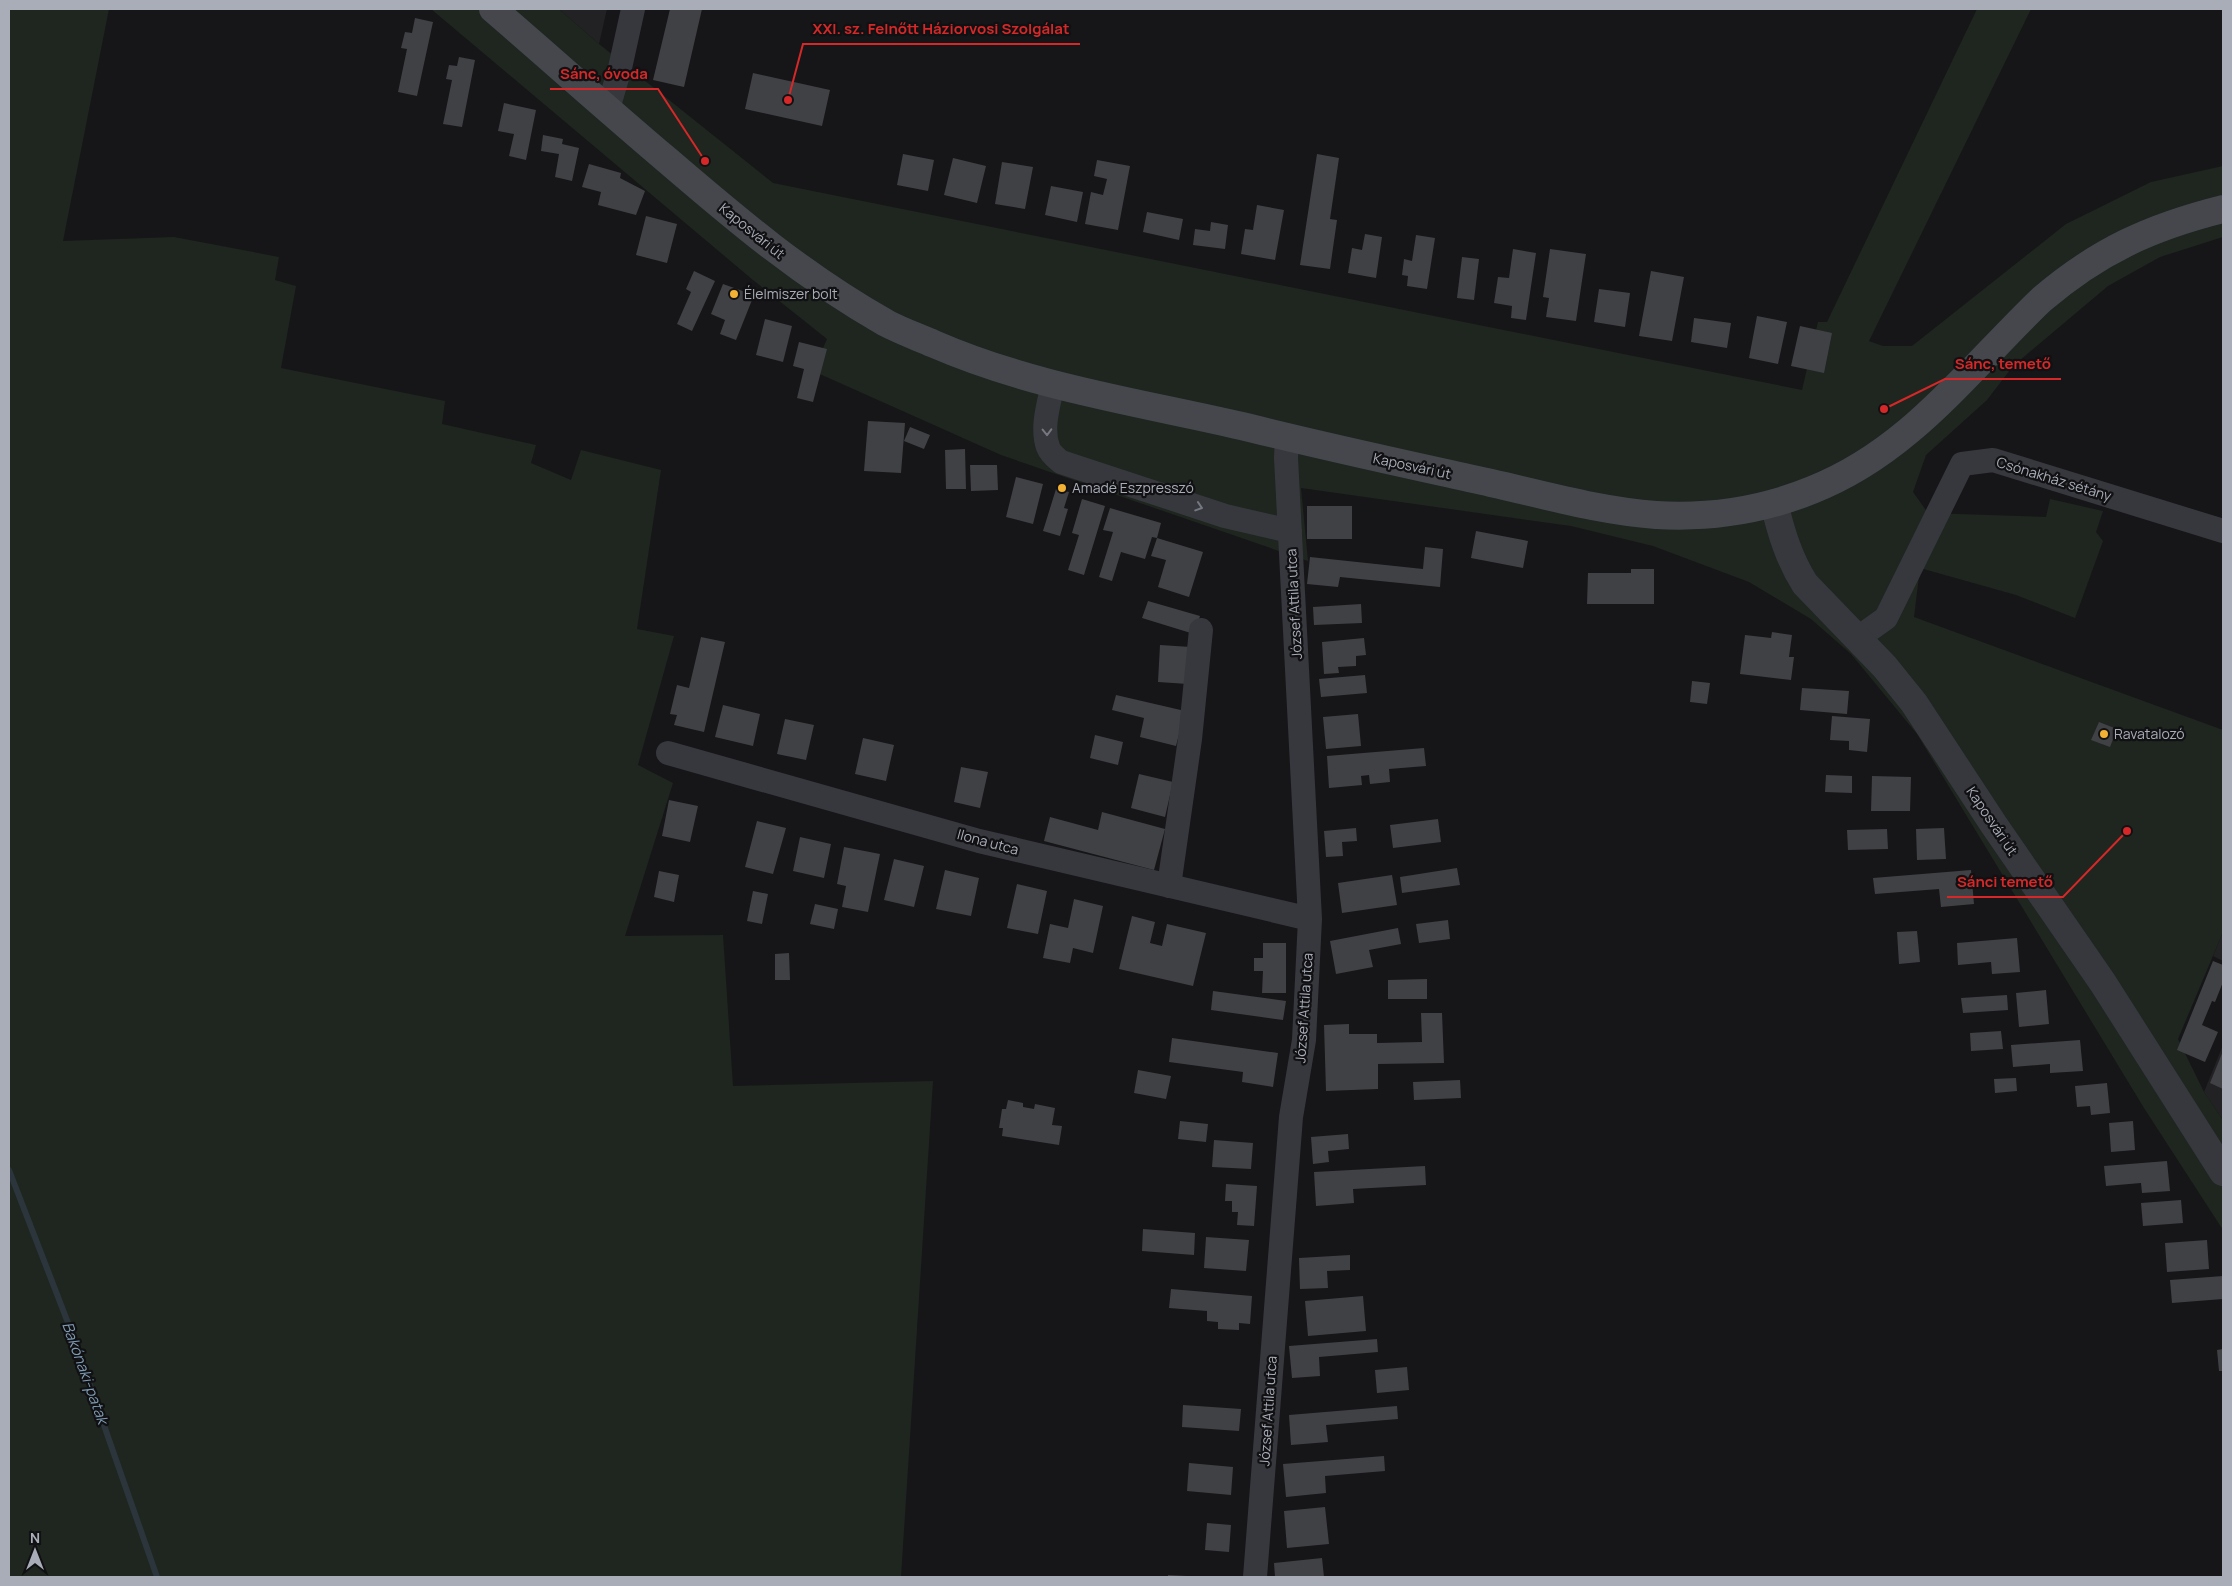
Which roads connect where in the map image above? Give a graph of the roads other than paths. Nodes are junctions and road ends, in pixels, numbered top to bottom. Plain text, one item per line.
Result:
1 (493, 9) edge
2 (633, 9) edge
3 (608, 109) junction
4 (2223, 209) edge
5 (1053, 384) junction
6 (1287, 438) junction
7 (1774, 503) junction
8 (1290, 531) junction
9 (2223, 531) edge
10 (1201, 630) dead end
11 (1858, 638) junction
12 (668, 753) dead end
13 (1169, 886) junction
14 (1310, 920) junction
15 (2223, 1172) edge
16 (1255, 1577) edge

1 - 3 main road, Kaposvári út
2 - 3 street
3 - 5 main road, Kaposvári út
4 - 7 main road, Kaposvári út
5 - 6 main road, Kaposvári út
5 -> 8 street
6 - 7 main road, Kaposvári út
6 - 8 street, József Attila utca
7 - 11 street, Kaposvári út
8 - 14 street, József Attila utca
9 - 11 street, Csónakház sétány
10 - 13 street
11 - 15 street, Kaposvári út
12 - 13 street, Ilona utca
13 - 14 street, Ilona utca
14 - 16 street, József Attila utca

